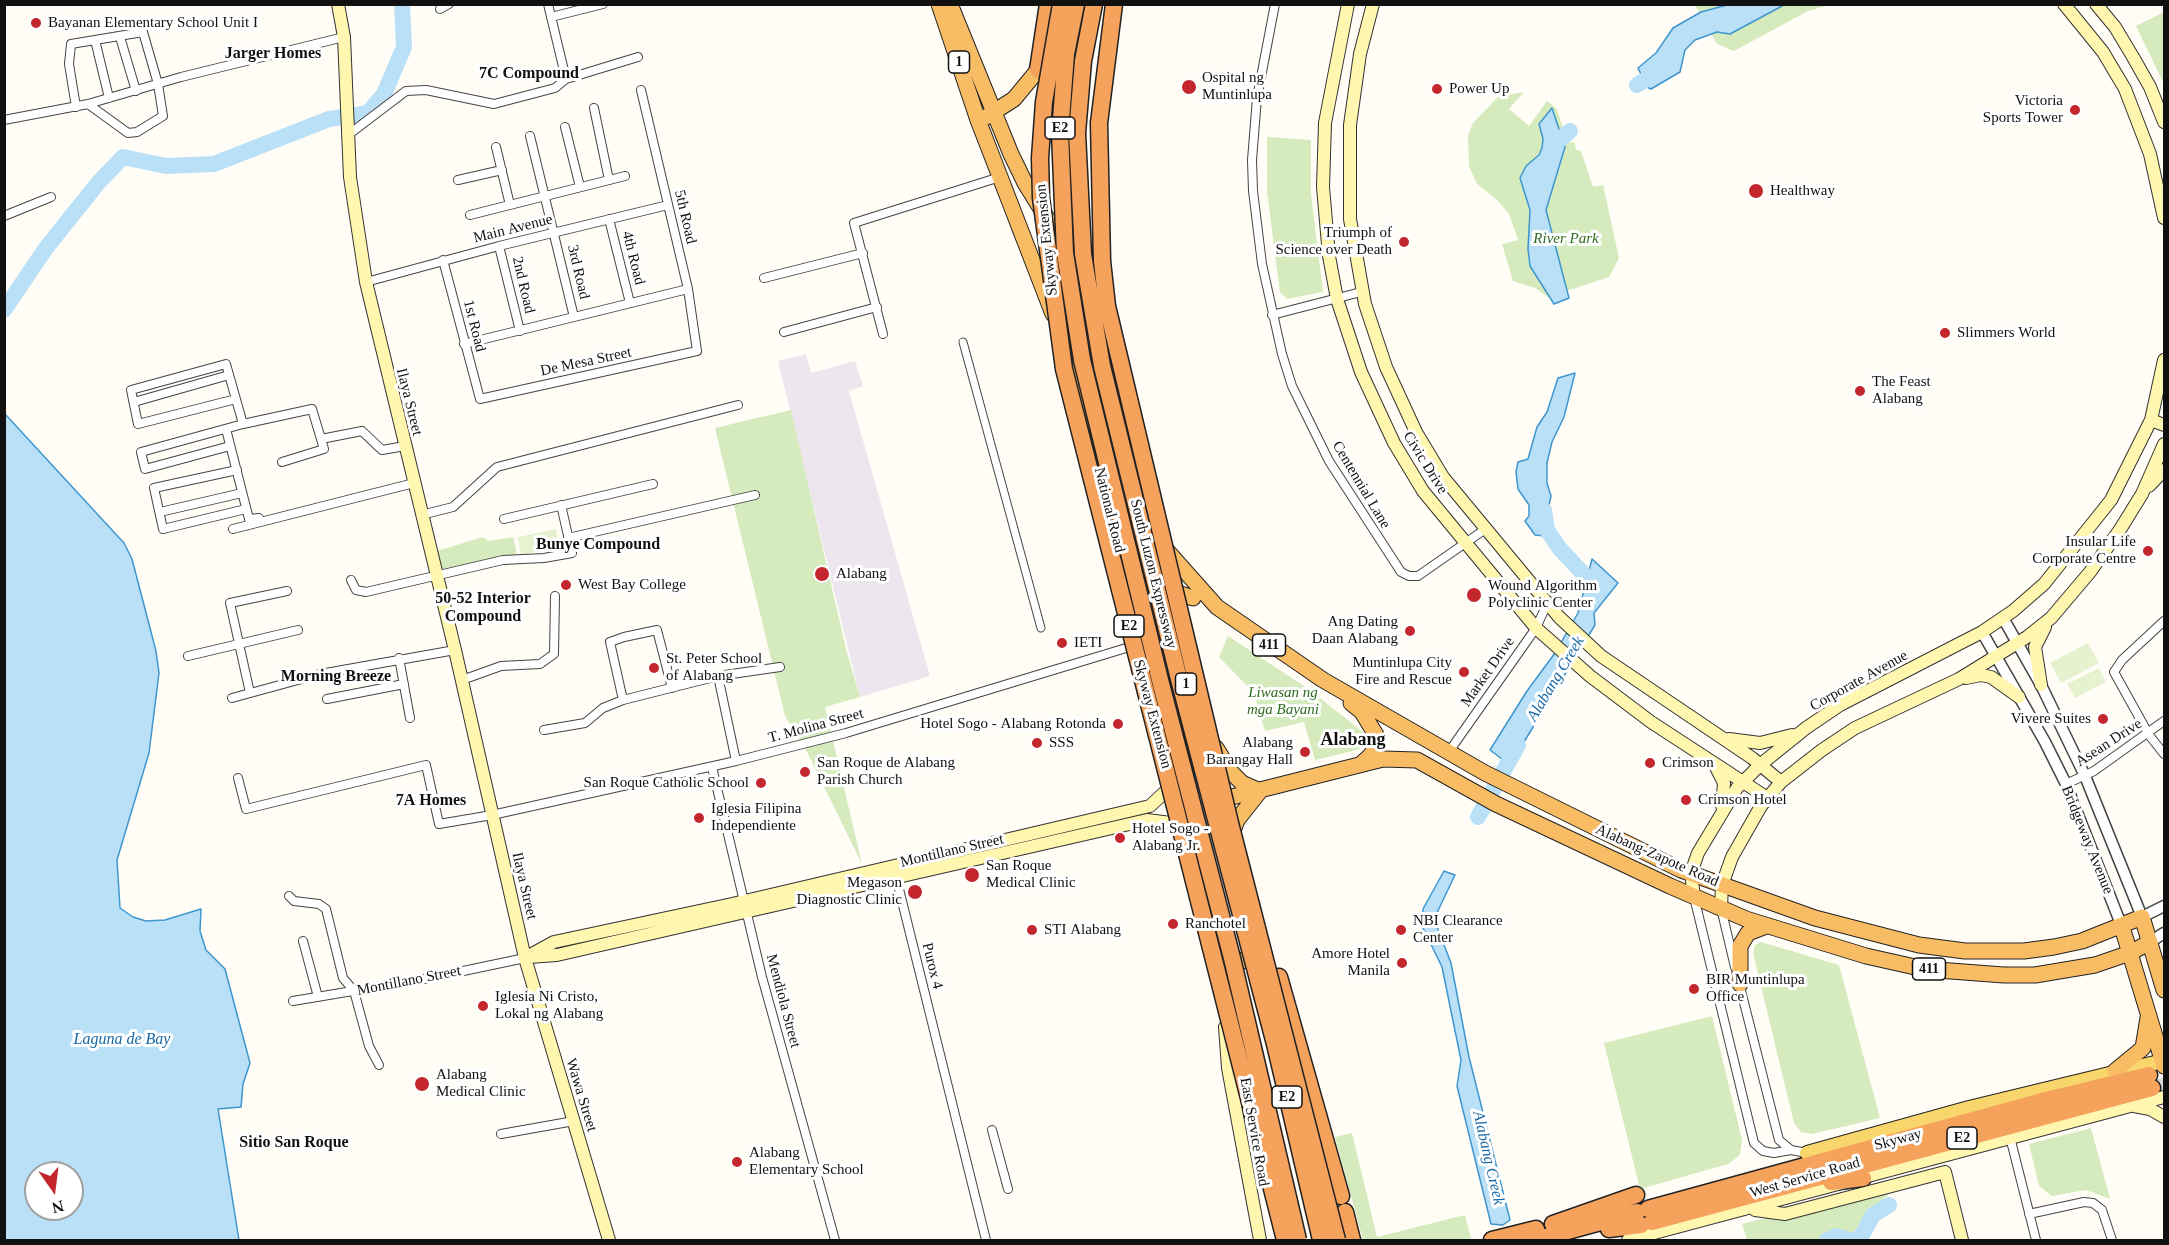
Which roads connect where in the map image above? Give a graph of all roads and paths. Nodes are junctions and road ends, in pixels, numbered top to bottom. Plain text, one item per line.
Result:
1 (338, 4) edge
2 (449, 4) edge
3 (548, 4) edge
4 (603, 4) edge
5 (939, 4) edge
6 (950, 4) edge
7 (1048, 4) edge
8 (1061, 4) edge
9 (1076, 4) edge
10 (1094, 4) edge
11 (1114, 4) edge
12 (1275, 4) edge
13 (1348, 4) edge
14 (1373, 4) edge
15 (2064, 4) edge
16 (2096, 4) edge
17 (2105, 4) edge
18 (440, 9) dead end
19 (551, 17) junction
20 (2115, 27) junction
21 (120, 37) junction
22 (344, 37) junction
23 (95, 40) junction
24 (638, 57) dead end
25 (1038, 70) junction
26 (1101, 72) junction
27 (566, 79) junction
28 (158, 84) junction
29 (641, 90) dead end
30 (136, 91) junction
31 (109, 98) junction
32 (88, 104) junction
33 (76, 107) junction
34 (594, 108) dead end
35 (993, 114) junction
36 (4, 120) edge
37 (978, 120) junction
38 (2164, 122) edge
39 (565, 127) dead end
40 (348, 131) junction
41 (530, 136) dead end
42 (496, 147) dead end
43 (502, 170) junction
44 (626, 176) dead end
45 (1000, 177) junction
46 (458, 180) dead end
47 (609, 180) junction
48 (2161, 182) edge
49 (580, 187) junction
50 (545, 196) junction
51 (51, 197) dead end
52 (2163, 200) edge
53 (510, 205) junction
54 (668, 205) junction
55 (470, 215) dead end
56 (4, 216) edge
57 (2164, 218) edge
58 (609, 219) junction
59 (555, 232) junction
60 (1055, 232) junction
61 (1026, 242) junction
62 (500, 246) junction
63 (863, 254) junction
64 (443, 260) junction
65 (764, 278) dead end
66 (366, 282) junction
67 (688, 289) junction
68 (1361, 292) junction
69 (1337, 299) junction
70 (630, 303) junction
71 (877, 308) junction
72 (1272, 315) junction
73 (574, 317) junction
74 (520, 331) junction
75 (784, 332) dead end
76 (884, 333) dead end
77 (963, 342) dead end
78 (464, 344) junction
79 (697, 351) joint
80 (2164, 360) edge
81 (1106, 362) junction
82 (229, 375) junction
83 (1076, 375) junction
84 (1112, 392) junction
85 (236, 399) junction
86 (480, 399) joint
87 (134, 402) junction
88 (738, 405) dead end
89 (2151, 420) junction
90 (243, 424) junction
91 (2164, 425) edge
92 (226, 429) junction
93 (321, 439) junction
94 (2142, 440) junction
95 (2164, 445) edge
96 (230, 446) junction
97 (405, 446) junction
98 (282, 462) dead end
99 (237, 470) junction
100 (2164, 470) edge
101 (414, 483) junction
102 (653, 484) dead end
103 (242, 493) junction
104 (2142, 494) junction
105 (755, 495) dead end
106 (561, 506) junction
107 (246, 509) junction
108 (160, 512) junction
109 (422, 515) junction
110 (285, 517) junction
111 (504, 519) dead end
112 (1144, 525) junction
113 (233, 529) dead end
114 (1484, 530) junction
115 (568, 538) junction
116 (1464, 544) junction
117 (1156, 567) junction
118 (436, 576) junction
119 (351, 580) dead end
120 (287, 591) dead end
121 (555, 596) dead end
122 (1193, 598) junction
123 (1547, 604) junction
124 (1217, 607) junction
125 (2003, 618) junction
126 (2051, 618) junction
127 (2164, 621) edge
128 (1041, 628) dead end
129 (1536, 628) junction
130 (298, 630) dead end
131 (1982, 632) junction
132 (2017, 643) junction
133 (240, 644) junction
134 (1142, 644) junction
135 (455, 650) junction
136 (188, 656) dead end
137 (1996, 657) junction
138 (399, 658) junction
139 (780, 668) dead end
140 (718, 676) junction
141 (1959, 679) junction
142 (1323, 680) junction
143 (462, 681) junction
144 (404, 684) junction
145 (2041, 685) junction
146 (672, 688) junction
147 (250, 693) junction
148 (2019, 697) junction
149 (232, 698) dead end
150 (327, 699) dead end
151 (623, 700) junction
152 (410, 718) dead end
153 (2164, 721) edge
154 (1806, 728) junction
155 (544, 730) dead end
156 (2149, 735) junction
157 (1719, 736) junction
158 (1448, 753) junction
159 (2164, 754) edge
160 (736, 761) junction
161 (1713, 762) junction
162 (1360, 765) junction
163 (1760, 765) junction
164 (712, 767) junction
165 (1173, 769) junction
166 (2085, 776) junction
167 (238, 778) dead end
168 (1743, 782) junction
169 (1781, 782) junction
170 (2066, 784) junction
171 (1166, 791) junction
172 (1260, 791) junction
173 (1766, 797) junction
174 (1216, 801) junction
175 (1150, 806) junction
176 (1720, 813) junction
177 (492, 815) junction
178 (1153, 819) junction
179 (1171, 823) junction
180 (1230, 856) junction
181 (1691, 873) junction
182 (891, 874) junction
183 (1722, 885) junction
184 (289, 896) dead end
185 (1694, 897) junction
186 (2164, 906) edge
187 (744, 907) junction
188 (1721, 908) junction
189 (2142, 917) junction
190 (1766, 926) junction
191 (2122, 927) junction
192 (2164, 933) edge
193 (1252, 940) junction
194 (303, 941) dead end
195 (2150, 942) junction
196 (2130, 953) junction
197 (525, 958) junction
198 (1279, 977) junction
199 (1740, 984) junction
200 (2164, 990) edge
201 (354, 991) junction
202 (318, 997) junction
203 (292, 1001) dead end
204 (2148, 1009) junction
205 (1224, 1027) junction
206 (2164, 1062) edge
207 (379, 1065) dead end
208 (2115, 1071) junction
209 (2155, 1087) edge
210 (2127, 1105) junction
211 (2164, 1117) edge
212 (574, 1121) junction
213 (992, 1130) dead end
214 (501, 1134) dead end
215 (2010, 1137) junction
216 (1799, 1151) junction
217 (1940, 1156) junction
218 (1945, 1172) junction
219 (1863, 1178) junction
220 (1772, 1181) junction
221 (1008, 1190) dead end
222 (1748, 1210) junction
223 (1643, 1213) junction
224 (2029, 1214) junction
225 (1553, 1224) dead end
226 (1601, 1232) edge
227 (1536, 1235) edge
228 (609, 1240) edge
229 (835, 1240) edge
230 (986, 1240) edge
231 (1260, 1240) edge
232 (1279, 1240) edge
233 (1285, 1240) edge
234 (1298, 1240) edge
235 (1321, 1240) edge
236 (1337, 1240) edge
237 (1352, 1240) edge
238 (1492, 1240) edge
239 (1562, 1240) edge
240 (1628, 1240) edge
241 (1962, 1240) edge
242 (2036, 1240) edge
243 (2112, 1240) edge

1 - 22 main road, Ilaya Street
2 - 18 street
3 - 19 street
4 - 19 street
5 - 37 highway, National Road / 1
6 - 35 highway, National Road / 1
7 - 25 highway
8 - 233 highway, Skyway Extension / E2, bridge
9 - 234 highway, South Luzon Expressway / E2, bridge
10 - 235 highway, South Luzon Expressway / E2, bridge
11 - 26 highway
11 - 236 highway, E2, bridge
12 - 72 street, Centennial Lane
13 - 69 main road, Civic Drive
14 - 68 main road, Civic Drive
15 - 48 main road
16 - 20 main road
17 - 20 main road
19 - 27 street
20 - 38 main road
21 - 23 street
21 - 28 street
21 - 30 street
22 - 28 street
22 - 40 main road, Ilaya Street
23 - 31 street
23 - 33 street
24 - 27 street
25 - 26 highway
25 - 35 highway
26 - 81 highway
27 - 40 street
28 - 30 street
28 - 32 street
29 - 54 street, 5th Road
30 - 31 street
31 - 32 street
32 - 33 street
33 - 36 street
34 - 47 street
35 - 37 highway
35 - 60 highway, National Road / 1
37 - 45 highway, National Road / 1
39 - 49 street
40 - 66 main road, Ilaya Street
41 - 50 street, 3rd Road
42 - 43 street
43 - 46 street
43 - 53 street
44 - 47 street
45 - 61 highway, National Road / 1
45 - 63 street
47 - 49 street
48 - 52 main road
49 - 50 street
50 - 53 street
50 - 59 street, 3rd Road
51 - 56 street
52 - 57 main road
53 - 55 street
54 - 58 street, Main Avenue
54 - 67 street, 5th Road
58 - 59 street, Main Avenue
58 - 70 street, 4th Road
59 - 62 street, Main Avenue
59 - 73 street, 3rd Road
60 - 61 highway
60 - 81 highway, National Road / 1
61 - 83 highway, National Road / 1
62 - 64 street, Main Avenue
62 - 74 street, 2nd Road
63 - 65 street
63 - 71 street
64 - 66 street, Main Avenue
64 - 78 street, 1st Road
66 - 97 main road, Ilaya Street
67 - 70 street
67 - 79 street, 5th Road
68 - 69 street
68 - 114 main road, Civic Drive
69 - 72 street
69 - 116 main road, Civic Drive
70 - 73 street
71 - 75 street
71 - 76 street
72 - 116 street, Centennial Lane
73 - 74 street
74 - 78 street
77 - 128 street
78 - 86 street, 1st Road
79 - 86 street, De Mesa Street
80 - 89 main road, Corporate Avenue
81 - 84 highway, National Road / 1
82 - 85 street
82 - 87 street
82 - 87 street
83 - 84 highway
83 - 134 highway, National Road / 1
84 - 112 highway, National Road / 1
85 - 87 street
85 - 90 street
88 - 109 street
89 - 91 main road
89 - 94 main road, Corporate Avenue
90 - 92 street
90 - 93 street
92 - 96 street
92 - 96 street
93 - 97 street
93 - 98 street
94 - 95 main road
94 - 125 main road, Corporate Avenue
95 - 104 main road
96 - 99 street
97 - 101 main road, Ilaya Street
99 - 103 street
99 - 108 street
100 - 104 main road
101 - 109 main road, Ilaya Street
101 - 110 street
102 - 106 street
103 - 107 street
103 - 108 street
104 - 126 main road
105 - 115 street
106 - 111 street
106 - 115 street
107 - 108 street
107 - 110 street
109 - 118 main road, Ilaya Street
110 - 113 street
112 - 117 highway, National Road / 1
112 - 124 highway, Alabang-Zapote Road / 411
114 - 116 street, Centennial Lane
114 - 123 main road, Civic Drive
115 - 118 street
116 - 129 main road, Civic Drive
117 - 122 highway, Alabang-Zapote Road / 411
117 - 174 highway, National Road / 1
118 - 119 street
118 - 135 main road, Ilaya Street
120 - 133 street
121 - 143 street
122 - 124 highway, Alabang-Zapote Road / 411
122 - 172 highway
123 - 129 street, Market Drive
123 - 157 main road, Civic Drive
124 - 142 highway, Alabang-Zapote Road / 411
125 - 131 main road, Corporate Avenue
125 - 132 street, Bridgeway Avenue
126 - 132 main road
126 - 145 main road
127 - 156 street
129 - 158 street, Market Drive
129 - 161 main road, Civic Drive
130 - 133 street
131 - 137 street, Bridgeway Avenue
131 - 154 main road, Corporate Avenue
132 - 137 main road
132 - 145 street, Bridgeway Avenue
133 - 136 street
133 - 147 street
134 - 160 street, T. Molina Street
134 - 165 highway, National Road / 1
135 - 138 street
135 - 143 main road, Ilaya Street
137 - 141 main road
137 - 148 street, Bridgeway Avenue
138 - 144 street
138 - 147 street
139 - 140 street
140 - 146 street
140 - 160 street
141 - 148 main road
141 - 169 main road
142 - 158 highway, Alabang-Zapote Road / 411
142 - 162 highway
143 - 177 main road, Ilaya Street
144 - 150 street
144 - 152 street
145 - 166 street, Bridgeway Avenue
146 - 151 street
146 - 151 street
147 - 149 street
148 - 170 street, Bridgeway Avenue
151 - 155 street
153 - 156 street, Asean Drive
154 - 157 main road
154 - 163 main road, Corporate Avenue
156 - 159 street
156 - 166 street, Asean Drive
157 - 163 main road, Civic Drive
158 - 181 highway, Alabang-Zapote Road / 411
160 - 164 street, T. Molina Street
161 - 168 main road, Civic Drive
161 - 176 main road
162 - 172 highway, 411
162 - 185 highway, Alabang-Zapote Road / 411
163 - 168 main road, Corporate Avenue
163 - 169 main road, Civic Drive
164 - 177 street, T. Molina Street
164 - 187 street, Mendiola Street
165 - 171 highway
165 - 193 highway, National Road
166 - 170 street, Asean Drive
166 - 189 street, Bridgeway Avenue
167 - 177 street, T. Molina Street
168 - 173 main road, Civic Drive
168 - 176 main road, Corporate Avenue
169 - 173 main road
170 - 191 street, Bridgeway Avenue
171 - 175 main road
171 - 179 highway
172 - 174 highway, 411
172 - 180 highway
173 - 183 main road
174 - 180 highway, National Road / 1
175 - 178 main road
175 - 182 main road, Montillano Street
176 - 181 main road, Corporate Avenue
177 - 197 main road, Ilaya Street
178 - 179 main road, Montillano Street
178 - 182 main road, Montillano Street
179 - 205 highway
180 - 193 highway, National Road / 1
181 - 183 highway, Alabang-Zapote Road / 411
181 - 185 main road
182 - 187 main road, Montillano Street
182 - 230 street, Purox 4
183 - 188 main road
183 - 191 highway, Alabang-Zapote Road / 411
184 - 201 street
185 - 188 highway, Alabang-Zapote Road / 411
185 - 216 street
186 - 189 street
187 - 197 main road, Montillano Street
187 - 229 street, Mendiola Street
188 - 190 highway, Alabang-Zapote Road / 411
188 - 199 street
189 - 191 highway, Alabang-Zapote Road / 411
189 - 195 highway, Bridgeway Avenue
190 - 196 highway, Alabang-Zapote Road / 411
190 - 199 highway
191 - 196 highway, Bridgeway Avenue
192 - 195 street
193 - 198 highway, National Road / 1
194 - 202 street
195 - 196 highway, Alabang-Zapote Road / 411
195 - 200 highway, Bridgeway Avenue
196 - 204 highway, Bridgeway Avenue
197 - 201 street, Montillano Street
197 - 212 main road, Wawa Street
198 - 205 highway
198 - 237 highway
199 - 216 street
201 - 202 street, Montillano Street
201 - 207 street
202 - 203 street, Montillano Street
204 - 206 highway, Bridgeway Avenue
204 - 208 highway
205 - 231 main road, East Service Road
205 - 232 highway
206 - 208 main road
208 - 216 main road
209 - 210 main road, West Service Road
209 - 220 highway, Skyway / E2
210 - 211 main road
210 - 215 main road, West Service Road
212 - 214 street
212 - 228 main road, Wawa Street
213 - 221 street
215 - 217 main road, West Service Road
215 - 224 street
216 - 220 highway, E2
217 - 218 street
217 - 219 main road, West Service Road
218 - 222 main road
218 - 241 main road
219 - 220 highway
219 - 222 main road, West Service Road
220 - 223 highway, Skyway / E2
222 - 240 main road, West Service Road
223 - 225 highway
223 - 226 highway, Skyway / E2
224 - 242 street
224 - 243 street
226 - 227 highway, Skyway / E2
226 - 239 highway, Skyway / E2
227 - 238 highway, Skyway

